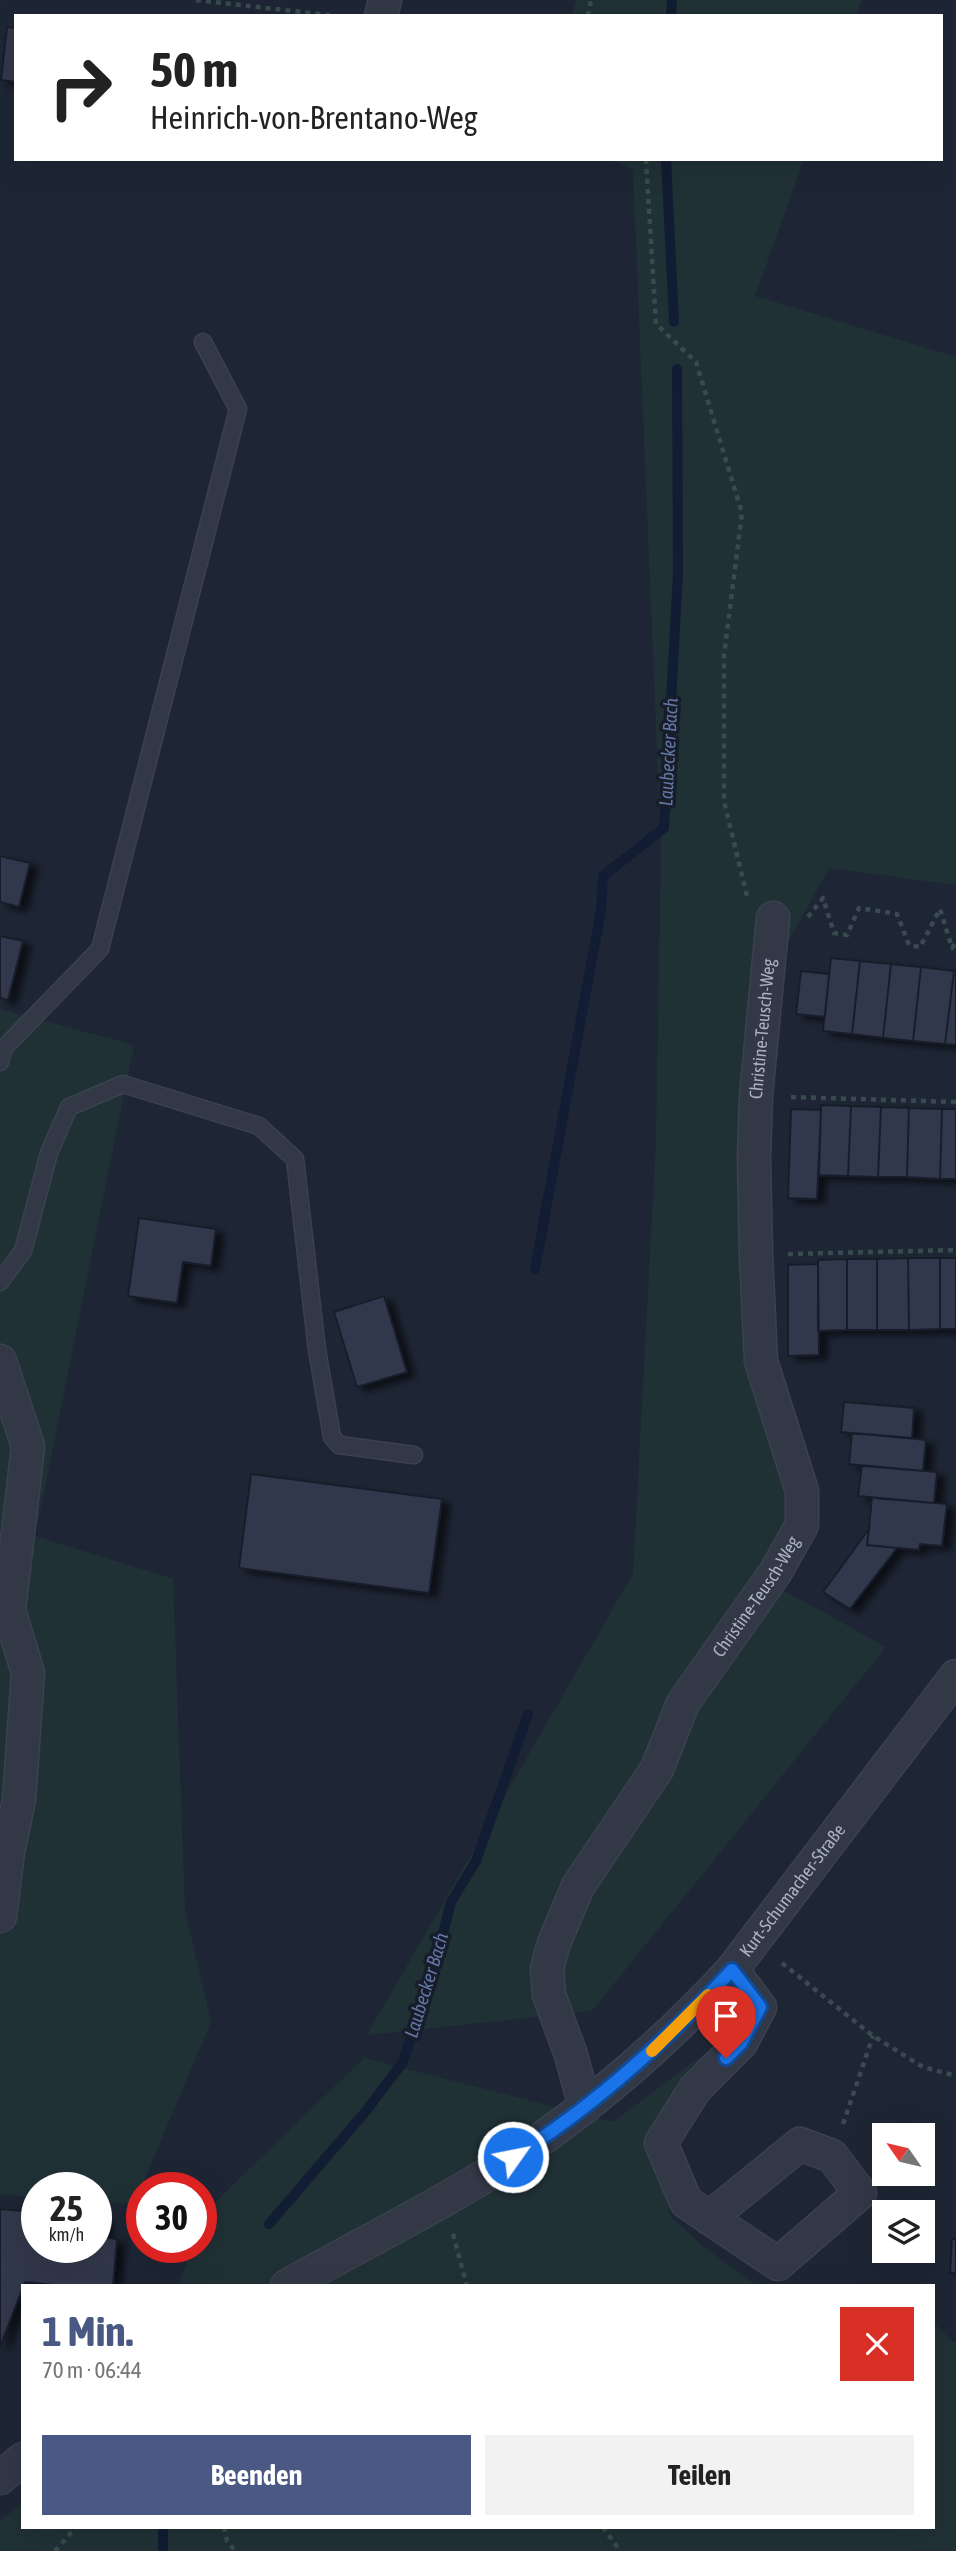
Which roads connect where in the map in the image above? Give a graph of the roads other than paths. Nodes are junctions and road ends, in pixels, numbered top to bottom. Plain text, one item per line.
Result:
1 (203, 342) dead end
2 (774, 918) road end
3 (0, 1062) edge
4 (0, 1282) edge
5 (0, 1361) edge
6 (414, 1455) dead end
7 (956, 1676) edge
8 (0, 1916) edge
9 (732, 1970) junction
10 (585, 2106) junction
11 (709, 2218) junction
12 (291, 2284) edge
13 (21, 2461) edge
14 (0, 2478) edge

1 - 3 lane
2 - 10 street, Christine-Teusch-Weg
4 - 6 lane
5 - 8 street
7 - 9 street, Kurt-Schumacher-Straße
9 - 10 street, Kurt-Schumacher-Straße
9 - 11 street
10 - 12 street, Kurt-Schumacher-Straße
11 - 11 street
13 - 14 street

